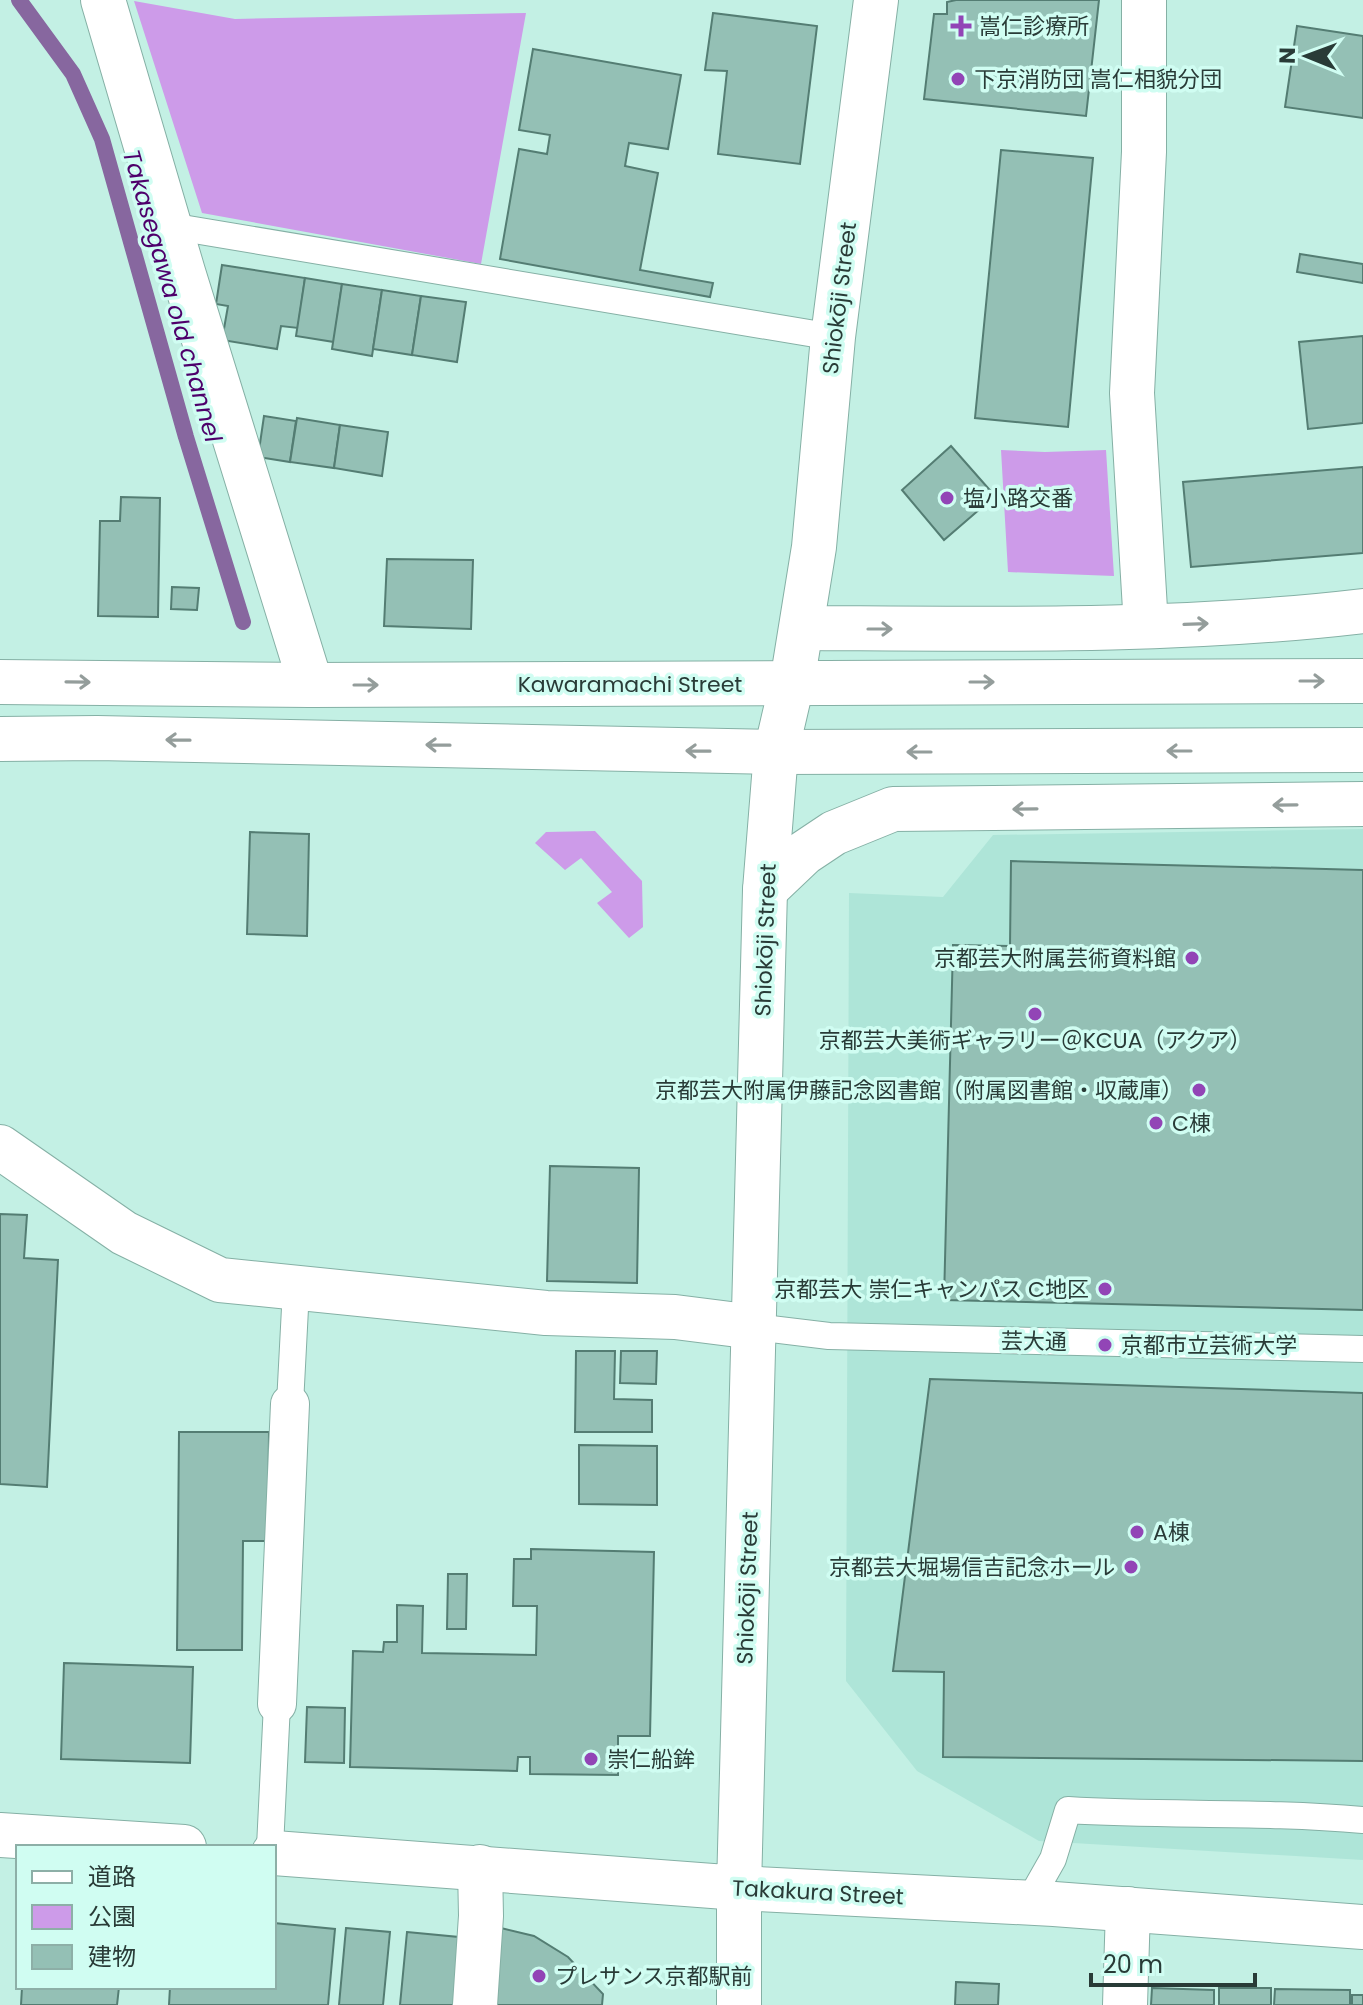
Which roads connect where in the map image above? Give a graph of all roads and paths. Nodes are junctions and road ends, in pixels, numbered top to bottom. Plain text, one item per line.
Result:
1 (103, 0) edge
2 (1144, 0) edge
3 (875, 6) edge
4 (170, 226) junction
5 (833, 337) junction
6 (1363, 611) edge
7 (1146, 626) junction
8 (802, 628) junction
9 (1363, 681) edge
10 (0, 682) edge
11 (792, 683) junction
12 (311, 685) junction
13 (0, 739) edge
14 (1363, 750) edge
15 (776, 752) junction
16 (1363, 804) edge
17 (765, 890) junction
18 (0, 1147) edge
19 (296, 1289) junction
20 (754, 1327) junction
21 (1363, 1349) edge
22 (290, 1404) joint
23 (277, 1704) joint
24 (1363, 1820) edge
25 (0, 1835) edge
26 (153, 1845) edge
27 (270, 1845) edge
28 (276, 1853) edge
29 (480, 1867) junction
30 (739, 1888) junction
31 (1028, 1903) junction
32 (1128, 1909) junction
33 (1363, 1927) edge
34 (475, 2005) edge
35 (739, 2005) edge
36 (1125, 2005) edge

1 - 4 main road
2 - 7 main road
3 - 5 main road, Shiokōji Street
4 - 5 lane
4 - 12 main road
5 - 8 main road, Shiokōji Street
7 -> 6 main road
8 -> 7 main road
8 - 11 main road, Shiokōji Street
11 -> 9 main road, Kawaramachi Street
10 -> 12 main road, Kawaramachi Street
12 -> 11 main road, Kawaramachi Street
11 - 15 main road, Shiokōji Street
15 -> 13 main road
14 -> 15 main road
15 - 17 main road, Shiokōji Street
16 -> 17 main road
17 - 20 main road, Shiokōji Street
18 - 19 main road
19 - 20 main road
19 - 22 lane
20 - 21 lane, 芸大通
20 - 30 main road, Shiokōji Street
22 - 23 street
23 - 27 lane
24 - 31 lane
25 - 26 main road
28 - 29 main road, Takakura Street
29 - 30 main road, Takakura Street
29 - 34 main road
30 - 31 main road, Takakura Street
30 - 35 main road, Shiokōji Street
31 - 32 main road, Takakura Street
32 - 33 main road, Takakura Street
32 - 36 main road

